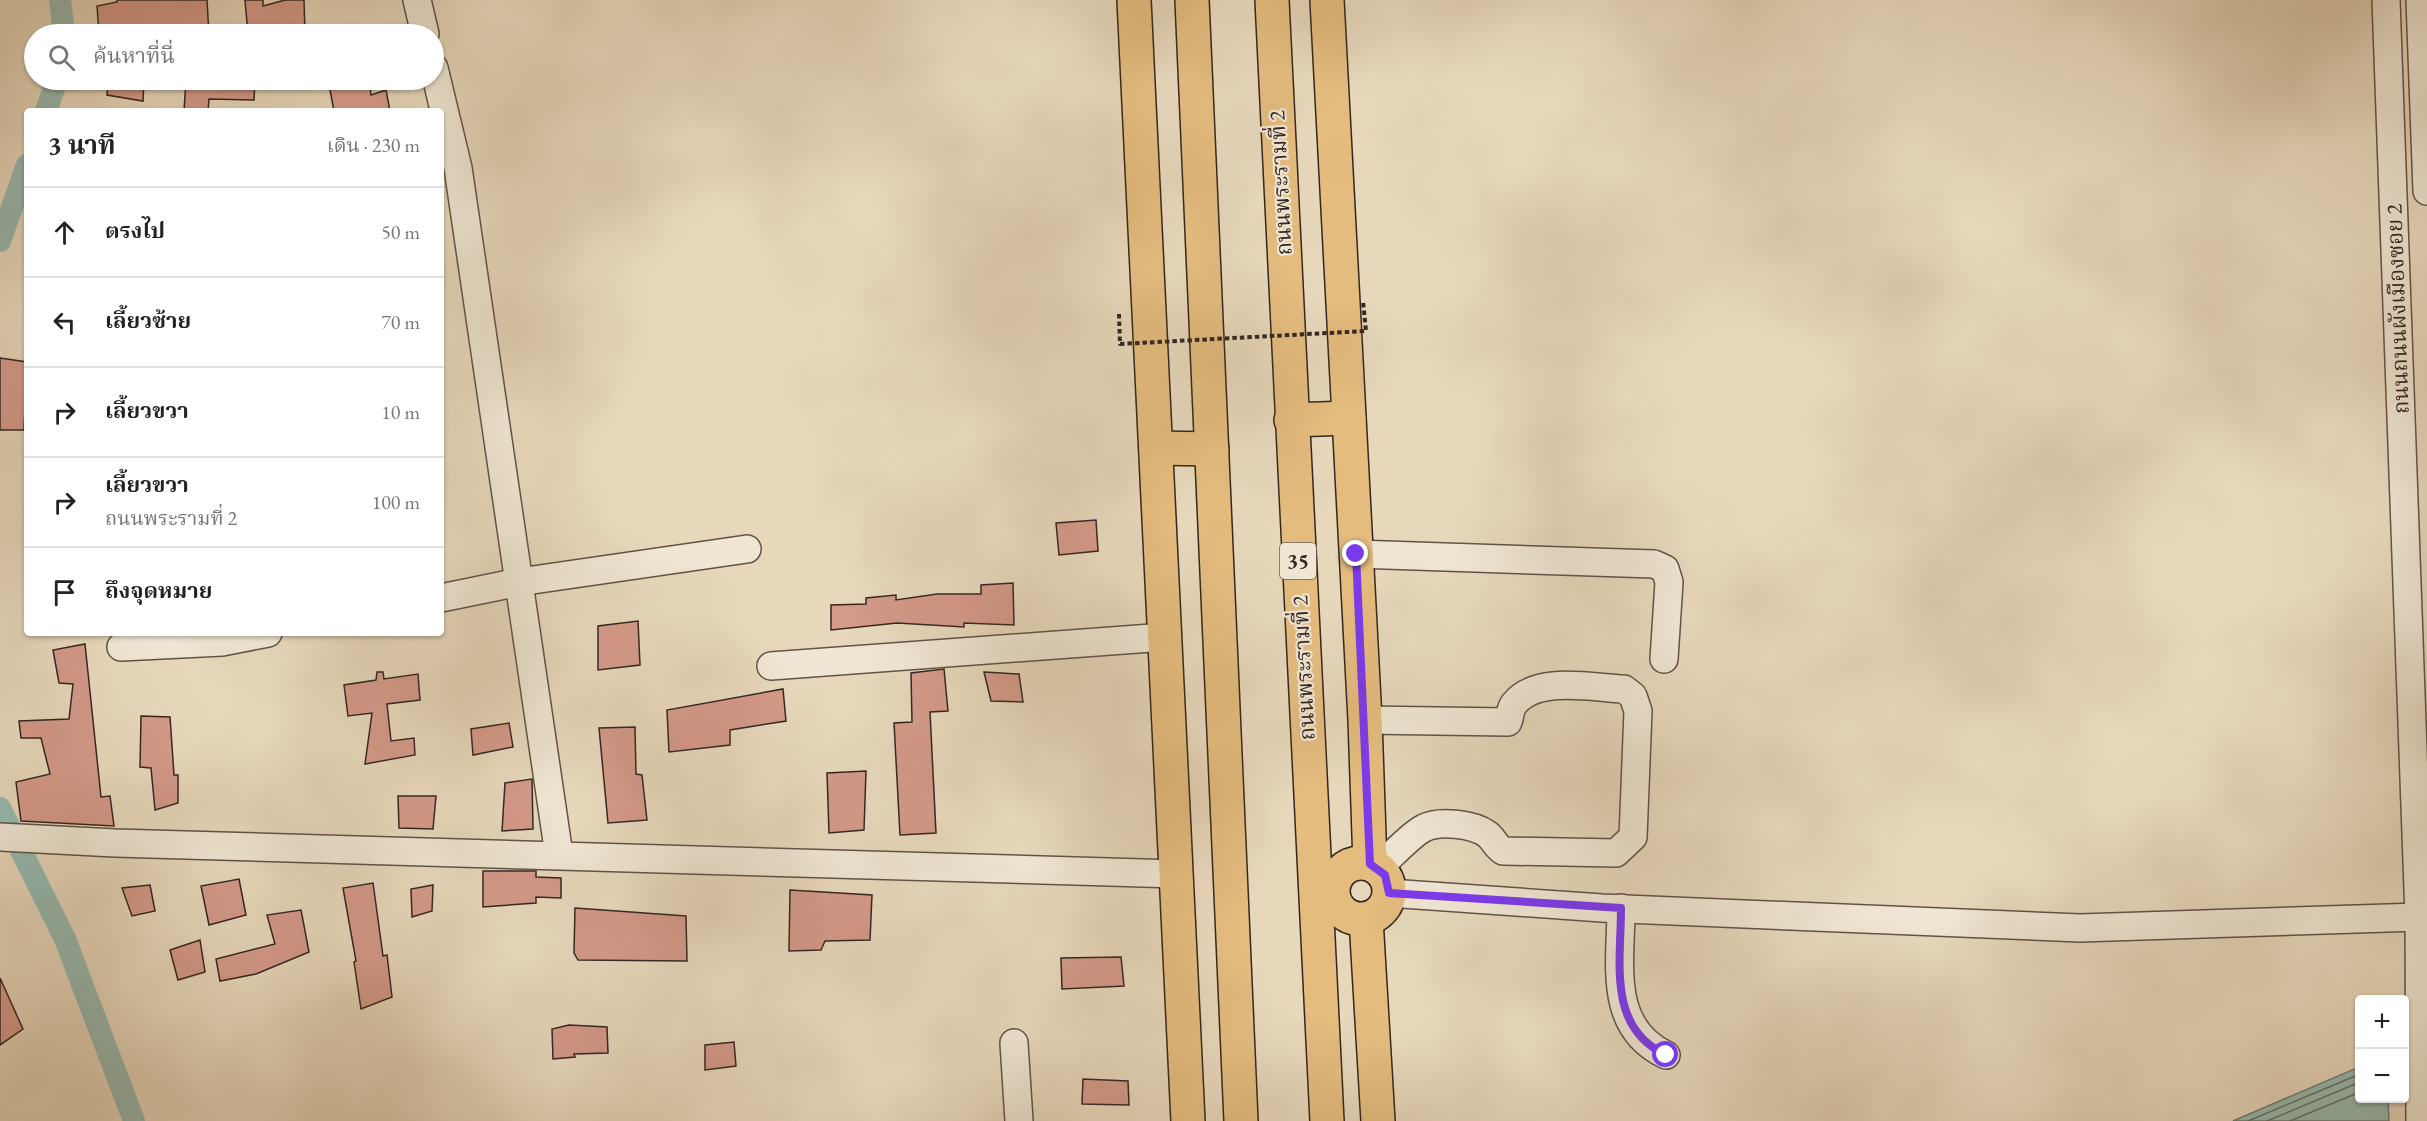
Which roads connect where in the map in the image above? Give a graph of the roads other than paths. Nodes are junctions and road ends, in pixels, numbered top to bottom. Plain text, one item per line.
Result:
1 (417, 0) edge
2 (1134, 0) edge
3 (1192, 0) edge
4 (1272, 0) edge
5 (1327, 0) edge
6 (2386, 0) edge
7 (2420, 0) edge
8 (423, 24) edge
9 (439, 90) edge
10 (444, 108) edge
11 (444, 110) edge
12 (2427, 191) edge
13 (1349, 418) junction
14 (1291, 420) junction
15 (1156, 448) junction
16 (1212, 449) junction
17 (747, 549) dead end
18 (1356, 554) junction
19 (519, 582) junction
20 (444, 597) edge
21 (253, 636) edge
22 (1165, 637) junction
23 (122, 647) dead end
24 (1664, 659) dead end
25 (771, 666) dead end
26 (1365, 720) junction
27 (0, 837) edge
28 (559, 855) junction
29 (1176, 874) junction
30 (1379, 875) junction
31 (1325, 901) junction
32 (1621, 908) junction
33 (2419, 917) junction
34 (1366, 919) junction
35 (1014, 1043) dead end
36 (1666, 1055) dead end
37 (1019, 1121) edge
38 (1188, 1121) edge
39 (1241, 1121) edge
40 (1327, 1121) edge
41 (1378, 1121) edge
42 (2420, 1121) edge

1 - 8 street
2 - 15 main road
3 - 16 main road
4 - 14 main road, ถนนพระรามที่ 2 / 35
5 - 13 main road
6 - 33 street, ถนนถนนผังเมืองซอย 2
7 - 12 street, ถนนถนนผังเมืองซอย 2
9 - 10 street
11 - 19 street
13 - 14 main road
13 - 18 main road
14 - 31 main road, ถนนพระรามที่ 2 / 35
15 - 16 main road
15 - 22 main road
16 - 39 main road
17 - 19 street
18 - 24 street
18 - 26 main road
19 - 20 street
19 - 28 street
21 - 23 street
22 - 25 street
22 - 29 main road
26 - 30 main road
26 - 30 street
27 - 28 street
28 - 29 street
29 - 38 main road
30 - 31 main road, 35
30 - 32 street
30 - 34 main road
31 - 34 main road
31 - 40 main road, ถนนพระรามที่ 2 / 35
32 - 33 street
32 - 36 street
33 - 42 street, ถนนถนนผังเมืองซอย 2
34 - 41 main road
35 - 37 street

